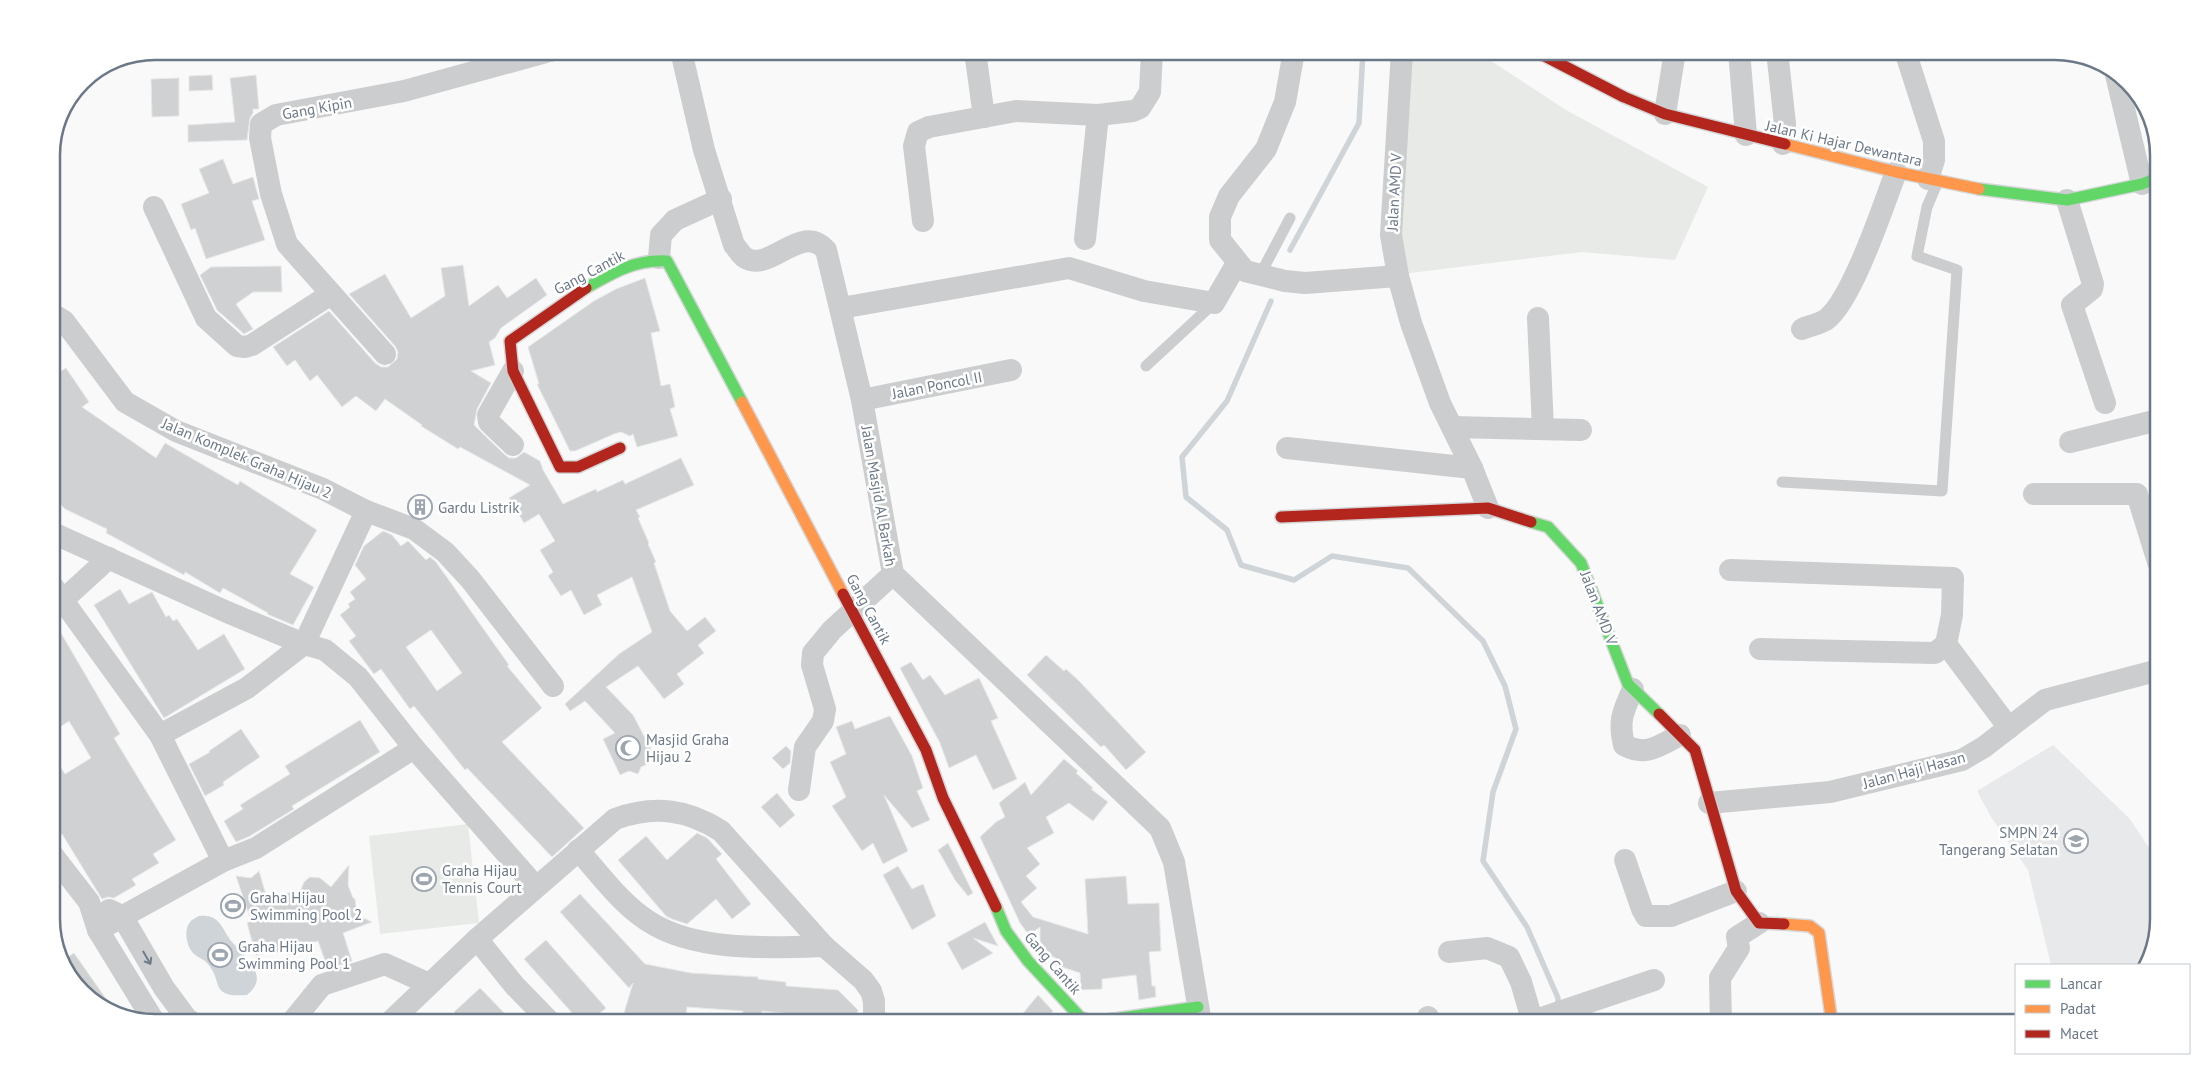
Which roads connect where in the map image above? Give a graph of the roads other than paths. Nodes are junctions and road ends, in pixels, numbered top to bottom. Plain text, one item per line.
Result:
1 (517, 60) edge
2 (685, 60) edge
3 (977, 60) edge
4 (1152, 60) edge
5 (1292, 60) edge
6 (1401, 60) edge
7 (1568, 60) edge
8 (1674, 60) edge
9 (1740, 60) edge
10 (1778, 60) edge
11 (1908, 60) edge
12 (2119, 85) edge
13 (1665, 114) junction
14 (1098, 115) junction
15 (984, 117) junction
16 (1746, 135) junction
17 (1783, 144) junction
18 (1896, 172) junction
19 (1933, 180) junction
20 (2150, 181) edge
21 (721, 199) junction
22 (2067, 200) junction
23 (154, 207) dead end
24 (1290, 218) dead end
25 (923, 221) dead end
26 (1085, 239) dead end
27 (658, 258) junction
28 (1237, 263) junction
29 (1260, 275) junction
30 (1398, 276) junction
31 (331, 294) junction
32 (1214, 303) junction
33 (841, 308) junction
34 (60, 318) edge
35 (1538, 318) dead end
36 (1802, 329) dead end
37 (385, 354) dead end
38 (1146, 366) dead end
39 (1011, 370) dead end
40 (513, 371) junction
41 (862, 400) junction
42 (2104, 403) dead end
43 (2150, 422) edge
44 (1452, 427) junction
45 (1543, 429) junction
46 (1581, 430) dead end
47 (2070, 442) dead end
48 (513, 445) dead end
49 (620, 448) dead end
50 (1287, 448) dead end
51 (1472, 468) junction
52 (1782, 482) dead end
53 (2034, 494) dead end
54 (1488, 508) junction
55 (366, 511) junction
56 (1282, 516) dead end
57 (2150, 536) edge
58 (60, 537) edge
59 (109, 558) junction
60 (1730, 570) dead end
61 (893, 574) junction
62 (60, 590) edge
63 (60, 596) edge
64 (854, 612) junction
65 (304, 644) junction
66 (1946, 644) junction
67 (1760, 649) dead end
68 (2150, 672) edge
69 (553, 686) dead end
70 (1633, 689) junction
71 (2009, 728) junction
72 (1680, 735) junction
73 (160, 736) junction
74 (414, 748) junction
75 (799, 790) dead end
76 (1709, 803) junction
77 (578, 850) junction
78 (1625, 860) dead end
79 (223, 861) junction
80 (60, 864) edge
81 (535, 886) junction
82 (1736, 891) junction
83 (89, 902) junction
84 (122, 916) junction
85 (1759, 923) junction
86 (98, 930) junction
87 (477, 939) junction
88 (824, 946) junction
89 (1449, 952) dead end
90 (1654, 980) dead end
91 (429, 984) junction
92 (149, 1014) edge
93 (182, 1014) edge
94 (298, 1014) edge
95 (398, 1014) edge
96 (542, 1014) edge
97 (874, 1014) edge
98 (1077, 1014) edge
99 (1199, 1014) edge
100 (1543, 1014) edge
101 (1554, 1014) edge
102 (1721, 1014) edge
103 (1831, 1014) edge

1 - 31 street, Gang Kipin
2 - 21 street, Jalan Masjid Al Barkah
3 - 15 street
4 - 14 street
5 - 28 street
6 - 30 street, Jalan AMD V
7 - 13 street, Jalan Ki Hajar Dewantara
8 - 13 street
9 - 16 street
10 - 17 street
11 - 19 street
12 - 20 street
13 - 16 street, Jalan Ki Hajar Dewantara
14 - 15 street
14 - 26 street
15 - 25 street
16 - 17 street, Jalan Ki Hajar Dewantara
17 - 18 street, Jalan Ki Hajar Dewantara
18 - 19 street, Jalan Ki Hajar Dewantara
18 - 36 street
19 - 22 street, Jalan Ki Hajar Dewantara
19 - 52 lane
20 - 22 street, Jalan Ki Hajar Dewantara
21 - 27 street
21 - 33 street, Jalan Masjid Al Barkah
22 - 42 street
23 - 31 street
24 - 29 lane
27 - 40 street, Gang Cantik
27 - 64 street, Gang Cantik
28 - 29 street
28 - 32 street
29 - 30 street
30 - 44 street, Jalan AMD V
31 - 37 street, Gang Kipin
32 - 33 street
32 - 38 lane
33 - 41 street, Jalan Masjid Al Barkah
34 - 55 street, Jalan Komplek Graha Hijau 2
35 - 45 street
39 - 41 street, Jalan Poncol II
40 - 48 street
40 - 49 street
41 - 61 street, Jalan Masjid Al Barkah
43 - 47 street
44 - 45 street
44 - 51 street, Jalan AMD V
45 - 46 street
50 - 51 street
51 - 54 street, Jalan AMD V
53 - 57 street
54 - 56 street
54 - 70 street, Jalan AMD V
55 - 65 street
55 - 69 street, Jalan Komplek Graha Hijau 2
58 - 59 street
59 - 62 street
59 - 65 street
60 - 66 street
61 - 64 street
61 - 99 street, Jalan Masjid Al Barkah
63 - 73 street
64 - 75 street
64 - 98 street, Gang Cantik
65 - 73 street
65 - 74 street
66 - 67 street
66 - 71 street
68 - 71 street, Jalan Haji Hasan
70 - 72 street, Jalan AMD V
70 - 72 street
71 - 76 street, Jalan Haji Hasan
72 - 76 street, Jalan AMD V
73 - 79 street
74 - 79 street
74 - 81 street
76 - 82 street, Jalan AMD V
77 - 81 street
77 - 88 street
77 - 88 street
78 - 82 street
79 - 84 street
80 - 83 street
81 - 87 street
82 - 85 street, Jalan AMD V
83 - 84 street
83 - 86 street
84 - 86 street
84 -> 93 street
85 - 102 street
85 - 103 street
86 - 92 street
87 - 91 street
87 - 96 street
88 - 97 street
89 - 100 street
90 - 101 street
91 - 94 street
91 - 95 street

